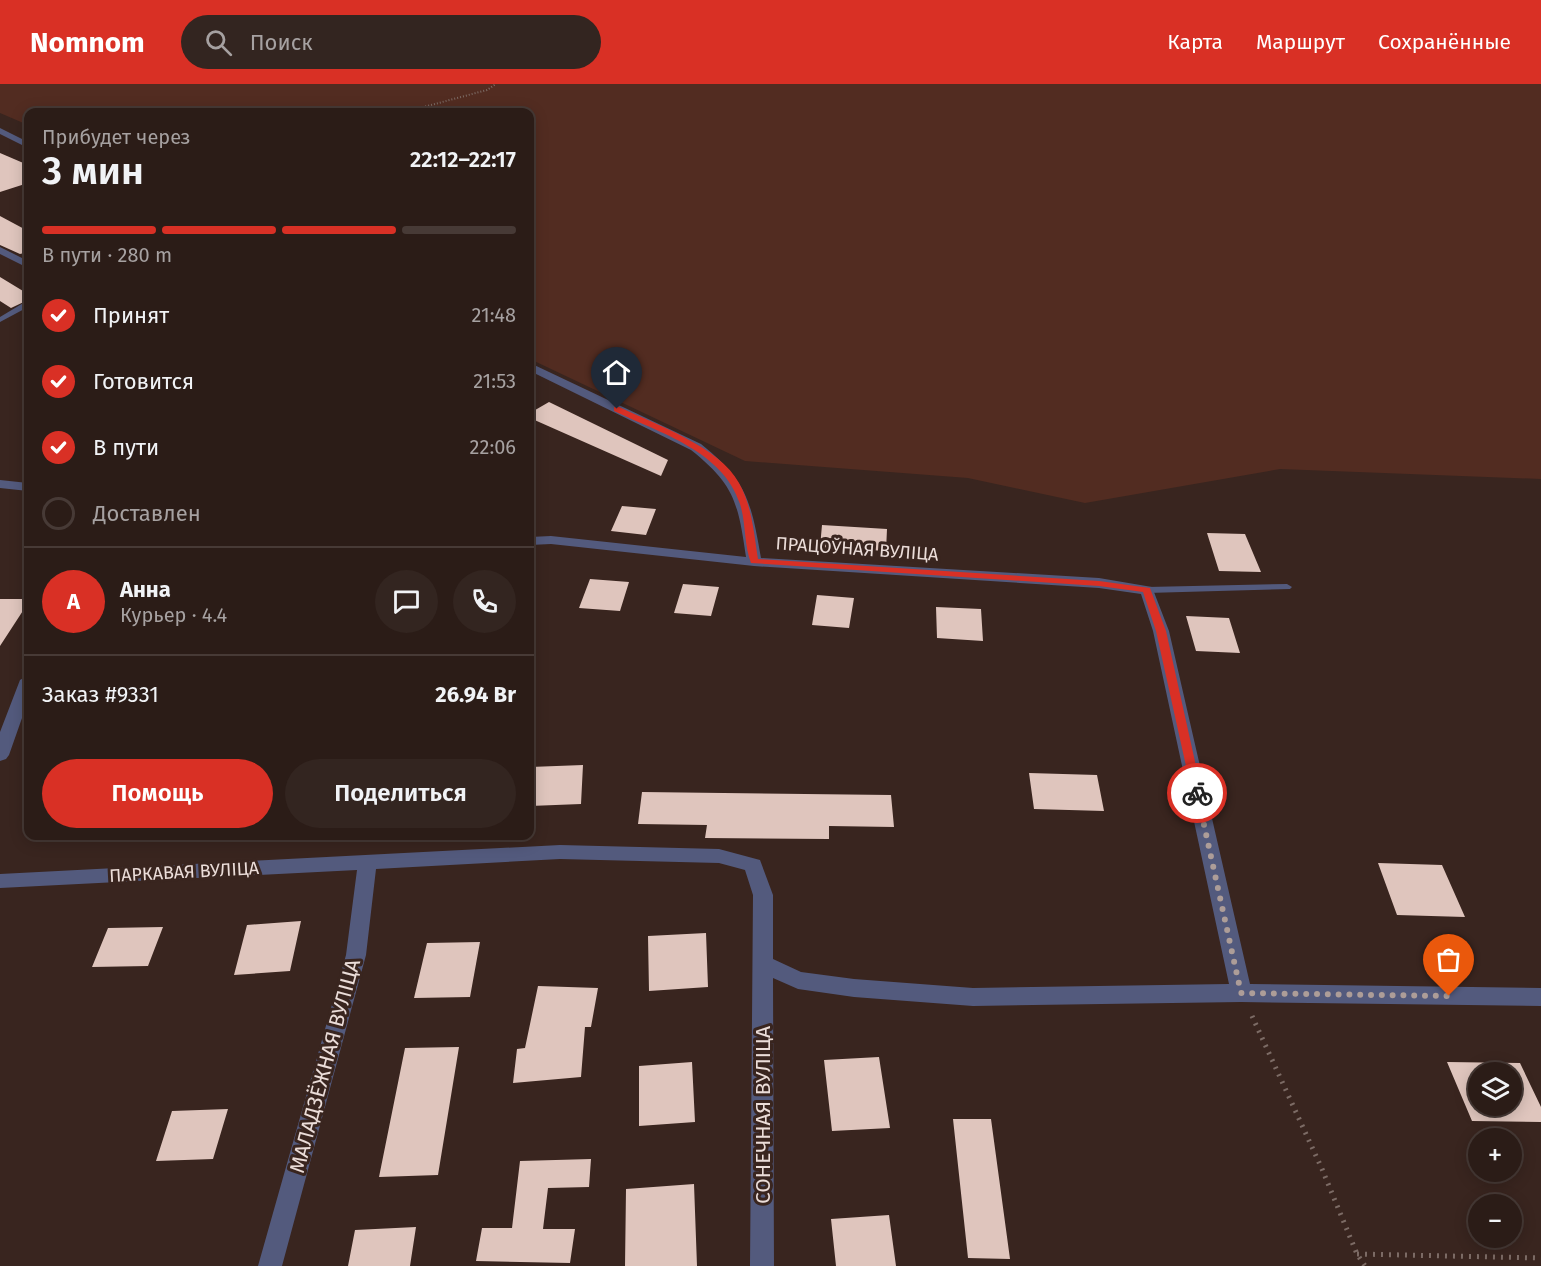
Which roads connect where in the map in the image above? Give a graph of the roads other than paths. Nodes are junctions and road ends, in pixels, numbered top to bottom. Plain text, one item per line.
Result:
1 (0, 131) edge
2 (24, 143) edge
3 (0, 250) edge
4 (24, 261) edge
5 (24, 306) edge
6 (0, 320) edge
7 (534, 369) edge
8 (0, 484) edge
9 (24, 487) edge
10 (534, 531) edge
11 (550, 540) junction
12 (534, 541) edge
13 (754, 562) junction
14 (1287, 587) dead end
15 (1146, 590) junction
16 (24, 691) edge
17 (0, 755) edge
18 (367, 863) junction
19 (0, 881) edge
20 (764, 964) junction
21 (1241, 993) junction
22 (1541, 997) edge
23 (270, 1266) edge
24 (762, 1266) edge

1 - 2 street
3 - 4 street
5 - 6 lane
7 - 13 street
8 - 9 street
10 - 11 street
11 - 12 street, ПРАЦОЎНАЯ ВУЛІЦА
11 - 13 street, ПРАЦОЎНАЯ ВУЛІЦА
13 - 15 street, ПРАЦОЎНАЯ ВУЛІЦА
14 - 15 lane
15 - 21 street
16 - 17 street
18 - 19 street, ПАРКАВАЯ ВУЛІЦА
18 - 20 street, ПАРКАВАЯ ВУЛІЦА
18 - 23 street, МАЛАДЗЁЖНАЯ ВУЛІЦА
20 - 21 street
20 - 24 street, СОНЕЧНАЯ ВУЛІЦА
21 - 22 street

